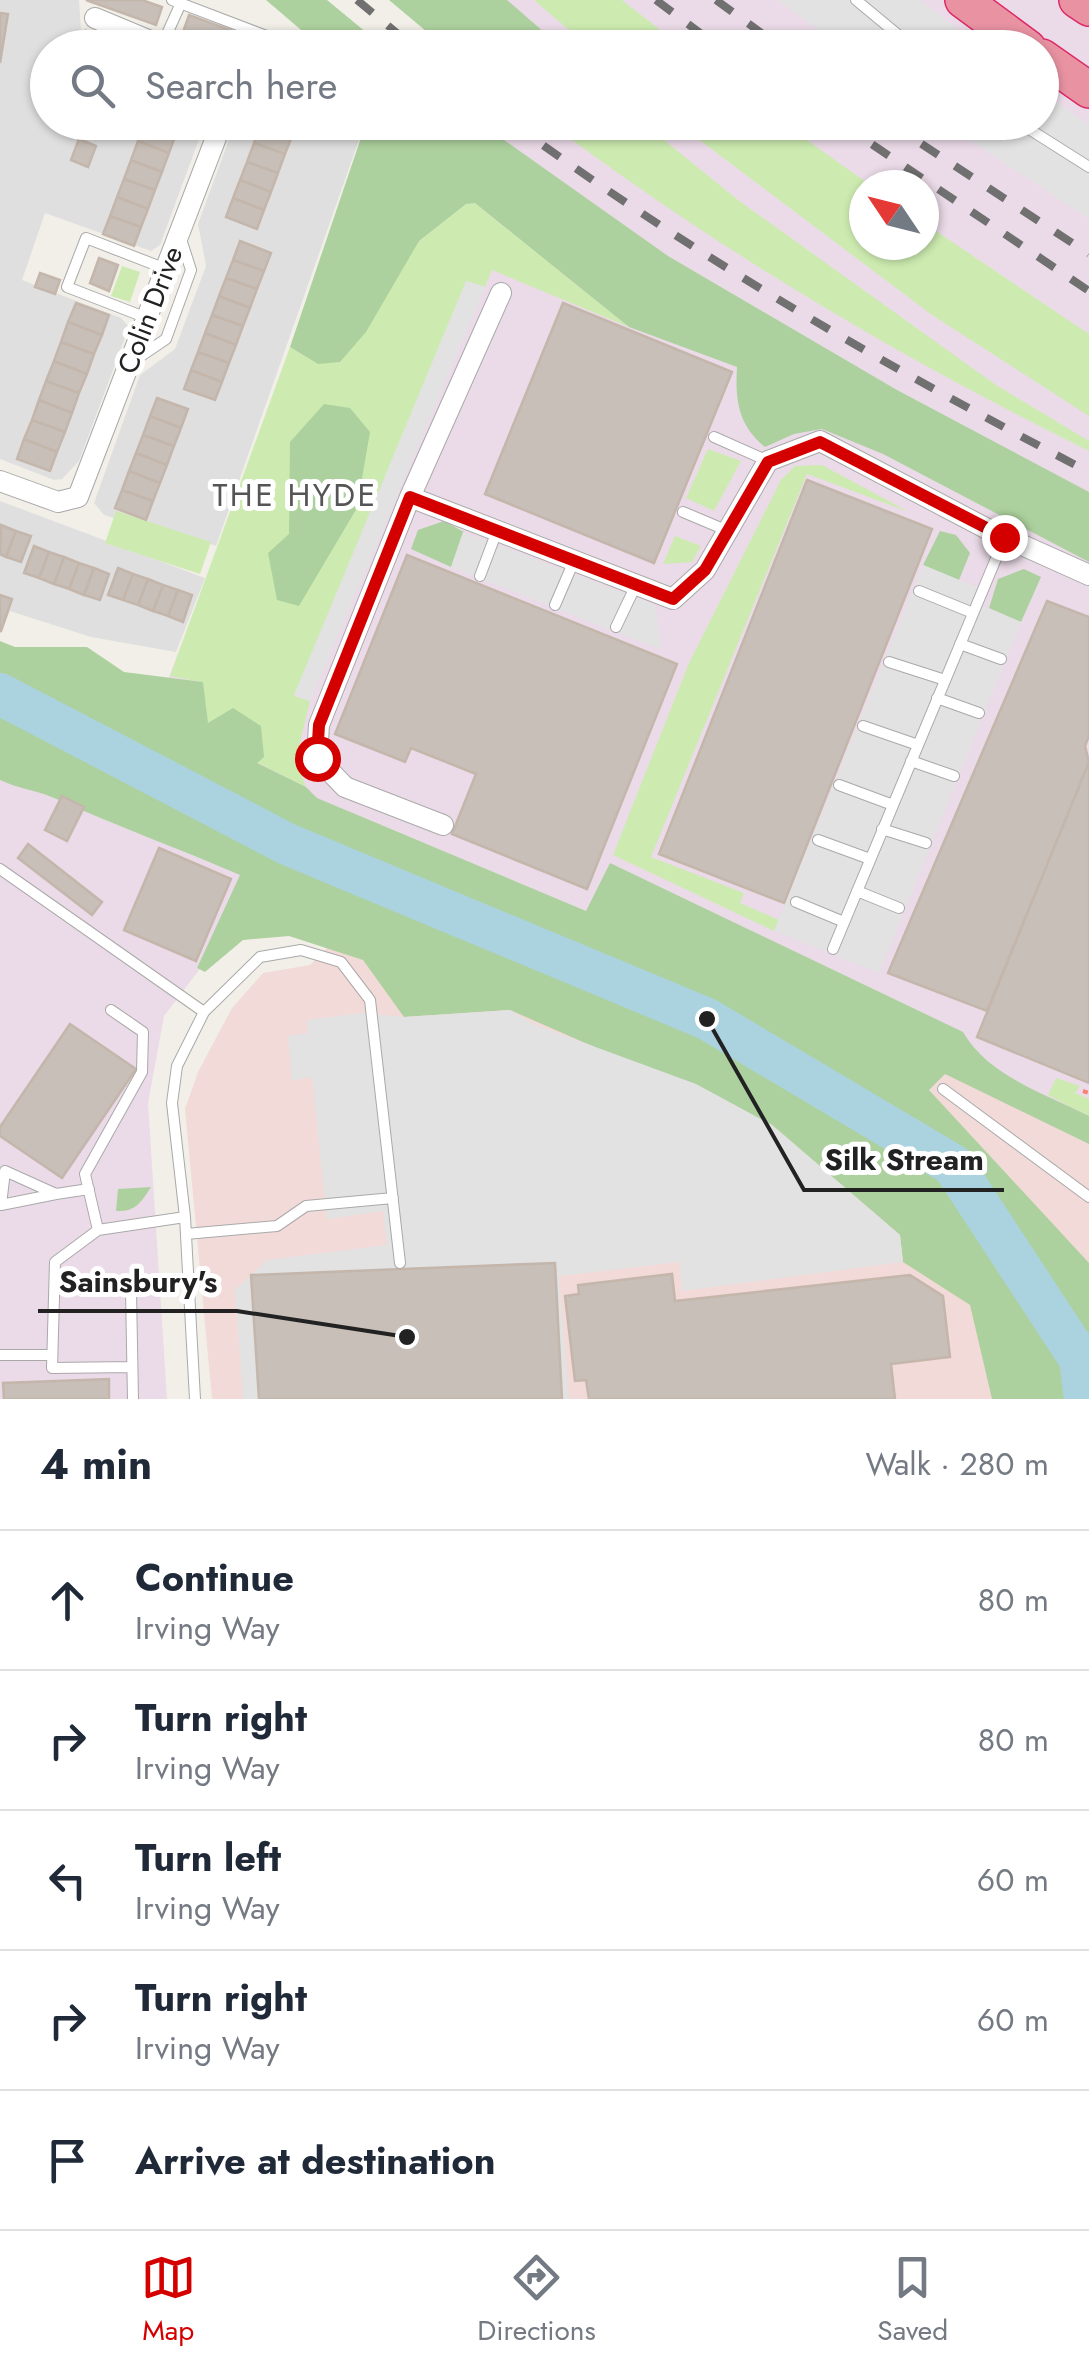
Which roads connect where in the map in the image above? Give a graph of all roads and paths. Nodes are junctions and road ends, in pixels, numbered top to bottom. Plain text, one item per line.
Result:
1 (856, 0) edge
2 (963, 0) edge
3 (1078, 0) edge
4 (177, 2) edge
5 (1089, 8) edge
6 (95, 18) dead end
7 (125, 30) edge
8 (169, 30) edge
9 (251, 30) edge
10 (892, 30) edge
11 (1004, 30) edge
12 (1059, 69) edge
13 (1089, 90) edge
14 (215, 140) edge
15 (1046, 140) edge
16 (1089, 167) edge
17 (179, 234) junction
18 (166, 269) junction
19 (501, 292) dead end
20 (146, 318) junction
21 (128, 364) junction
22 (714, 437) dead end
23 (768, 462) junction
24 (0, 482) edge
25 (410, 497) junction
26 (682, 512) dead end
27 (497, 531) junction
28 (728, 531) junction
29 (1004, 537) junction
30 (574, 560) junction
31 (1089, 575) edge
32 (480, 576) dead end
33 (636, 584) junction
34 (919, 592) dead end
35 (554, 605) dead end
36 (973, 613) junction
37 (616, 628) dead end
38 (960, 644) junction
39 (1001, 659) dead end
40 (888, 662) dead end
41 (945, 680) junction
42 (937, 698) junction
43 (979, 714) dead end
44 (863, 726) dead end
45 (918, 745) junction
46 (911, 761) junction
47 (954, 776) dead end
48 (839, 785) dead end
49 (892, 805) junction
50 (443, 825) dead end
51 (882, 829) junction
52 (818, 840) dead end
53 (926, 843) dead end
54 (870, 859) junction
55 (0, 869) edge
56 (856, 892) junction
57 (796, 902) dead end
58 (899, 908) dead end
59 (844, 922) junction
60 (833, 948) dead end
61 (112, 1010) dead end
62 (204, 1012) junction
63 (944, 1090) dead end
64 (89, 1189) junction
65 (56, 1194) junction
66 (1089, 1197) edge
67 (393, 1198) junction
68 (185, 1217) junction
69 (98, 1230) junction
70 (186, 1234) junction
71 (400, 1262) dead end
72 (131, 1291) dead end
73 (0, 1355) edge
74 (52, 1355) junction
75 (132, 1367) junction
76 (132, 1399) edge
77 (195, 1399) edge

1 - 10 lane
2 - 11 highway
3 - 5 highway
4 - 8 lane
4 - 9 lane
6 - 7 street
12 - 13 highway
14 - 17 street, Colin Drive
15 - 16 lane
17 - 18 street, Colin Drive
17 - 21 lane
18 - 20 street, Colin Drive
18 - 20 lane
19 - 25 street
20 - 21 street, Colin Drive
21 - 24 street, Colin Drive
22 - 23 lane
23 - 28 street
23 - 29 street
25 - 27 street
25 - 50 street
26 - 28 lane
27 - 30 street
27 - 32 lane
28 - 33 street
29 - 31 street
29 - 36 lane
30 - 33 street
30 - 35 lane
33 - 37 lane
34 - 36 lane
36 - 38 lane
38 - 39 lane
38 - 41 lane
40 - 41 lane
41 - 42 lane
42 - 43 lane
42 - 45 lane
44 - 45 lane
45 - 46 lane
46 - 47 lane
46 - 49 lane
48 - 49 lane
49 - 51 lane
51 - 53 lane
51 - 54 lane
52 - 54 lane
54 - 56 lane
55 - 62 lane
56 - 58 lane
56 - 59 lane
57 - 59 lane
59 - 60 lane
61 - 64 lane
62 - 67 lane
62 - 68 lane
63 - 66 lane
64 - 65 lane
64 - 69 lane
65 - 65 lane
67 - 70 lane
67 - 71 lane
68 - 69 lane
68 - 70 lane
69 - 74 lane
70 - 77 lane
72 - 75 lane
73 - 74 lane
74 - 75 lane
75 - 76 lane

